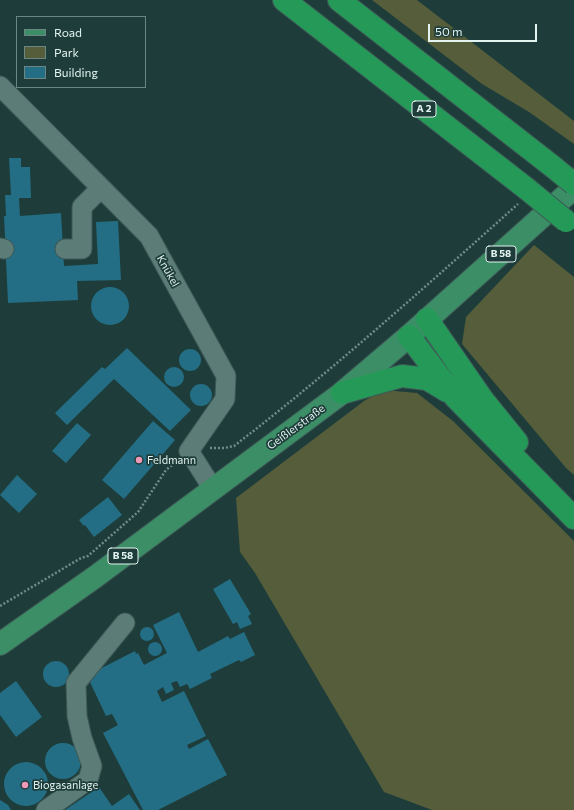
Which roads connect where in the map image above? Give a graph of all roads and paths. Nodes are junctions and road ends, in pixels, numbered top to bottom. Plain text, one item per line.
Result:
1 (284, 0) edge
2 (339, 0) edge
3 (0, 86) edge
4 (574, 184) edge
5 (101, 188) junction
6 (574, 188) edge
7 (523, 196) junction
8 (570, 224) edge
9 (65, 249) dead end
10 (427, 319) junction
11 (409, 336) junction
12 (342, 393) junction
13 (455, 397) junction
14 (189, 451) junction
15 (213, 489) junction
16 (574, 500) edge
17 (574, 518) edge
18 (0, 606) edge
19 (125, 623) dead end
20 (0, 644) edge
21 (46, 810) edge

1 - 7 highway, A 2
2 - 4 highway, bridge
3 - 5 lane, Knükel
5 - 9 lane
5 - 14 lane, Knükel
6 - 10 main road, Geißlerstraße / B 58
7 - 8 highway, A 2, bridge
7 - 14 path
10 - 11 main road, Geißlerstraße / B 58
10 - 16 highway
11 - 12 main road, Geißlerstraße / B 58
11 - 13 highway
12 - 13 highway
12 - 15 main road, Geißlerstraße / B 58
13 - 17 highway
14 - 15 lane
14 - 18 path
15 - 20 main road, Geißlerstraße / B 58
19 - 21 lane

